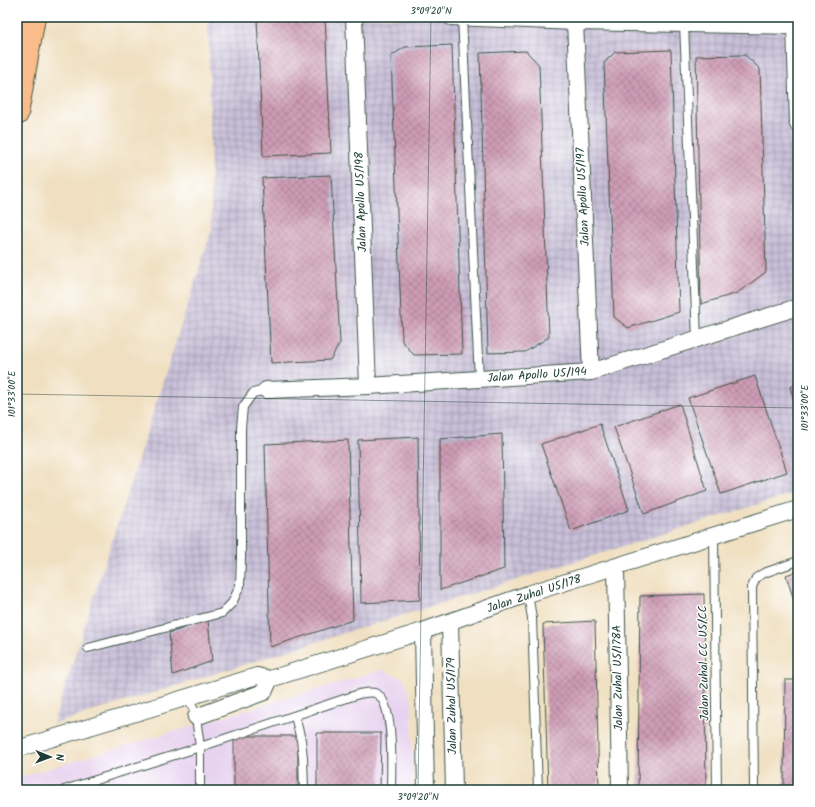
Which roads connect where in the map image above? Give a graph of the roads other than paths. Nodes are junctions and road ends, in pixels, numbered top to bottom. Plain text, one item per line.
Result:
1 (34, 17) edge
2 (354, 17) edge
3 (450, 17) edge
4 (462, 18) edge
5 (663, 20) edge
6 (575, 22) junction
7 (684, 24) junction
8 (797, 26) edge
9 (17, 114) edge
10 (798, 124) edge
11 (798, 307) edge
12 (697, 339) junction
13 (591, 372) junction
14 (479, 379) junction
15 (368, 386) junction
16 (266, 390) joint
17 (798, 509) edge
18 (714, 536) junction
19 (798, 561) edge
20 (616, 567) junction
21 (528, 594) junction
22 (450, 622) junction
23 (423, 631) junction
24 (88, 648) dead end
25 (270, 679) junction
26 (189, 696) junction
27 (295, 716) junction
28 (196, 717) junction
29 (200, 747) junction
30 (17, 749) edge
31 (91, 786) edge
32 (64, 790) edge
33 (200, 790) edge
34 (304, 790) edge
35 (390, 790) edge
36 (426, 790) edge
37 (454, 790) edge
38 (538, 790) edge
39 (620, 790) edge
40 (717, 790) edge
41 (754, 790) edge

1 - 9 highway
2 - 15 street, Jalan Apollo U5/198
3 - 4 street
4 - 6 street
4 - 14 lane
5 - 6 street
5 - 7 street
6 - 13 street, Jalan Apollo U5/197
7 - 8 street
7 - 12 lane
8 - 10 street
11 - 12 street, Jalan Apollo U5/194
12 - 13 street, Jalan Apollo U5/194
13 - 14 street, Jalan Apollo U5/194
14 - 15 street, Jalan Apollo U5/194
15 - 16 street, Jalan Apollo U5/194
16 - 24 lane
17 - 18 street, Jalan Zuhal U5/178
18 - 20 street, Jalan Zuhal U5/178
18 - 40 lane, Jalan Zuhal CC U5/CC
19 - 41 lane
20 - 21 street, Jalan Zuhal U5/178
20 - 39 street, Jalan Zuhal U5/178A
21 - 22 street, Jalan Zuhal U5/178
21 - 38 lane
22 - 23 street, Jalan Zuhal U5/178
22 - 37 street, Jalan Zuhal U5/179
23 - 25 street, Jalan Zuhal U5/178
23 - 36 street
25 - 26 street
25 - 28 street
26 - 28 lane
26 - 30 street
27 - 29 lane
27 - 34 lane
27 - 35 lane
28 - 29 lane
29 - 31 lane
29 - 33 lane
31 - 32 lane

